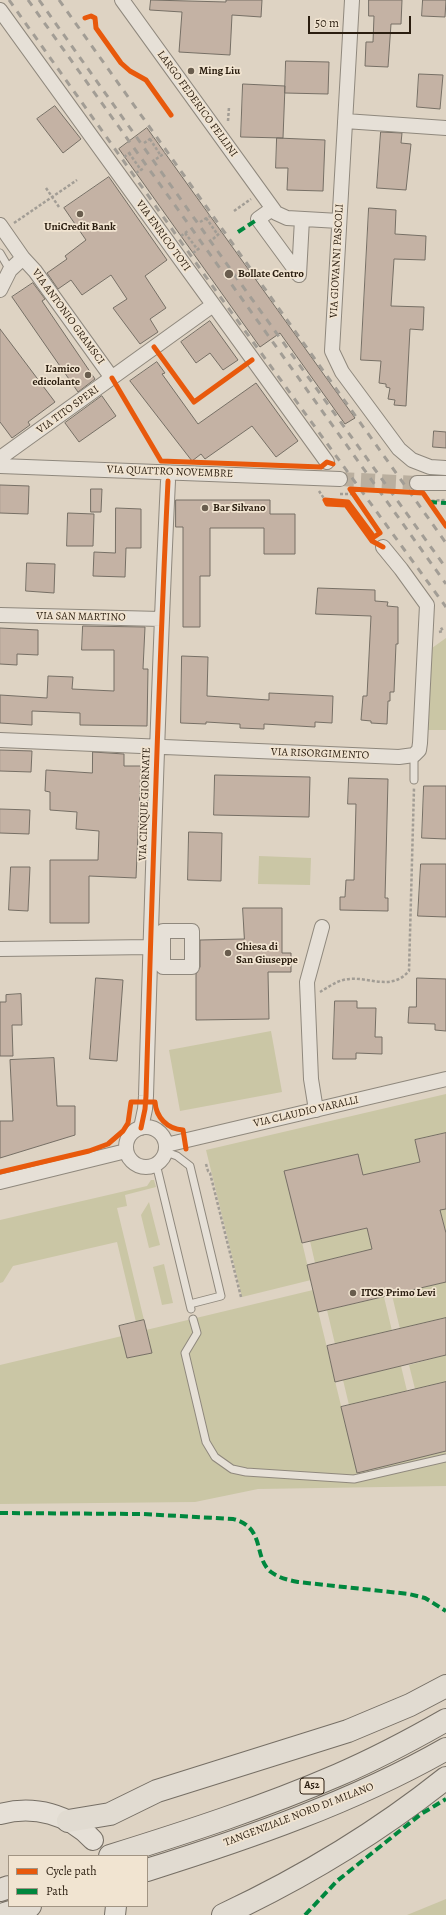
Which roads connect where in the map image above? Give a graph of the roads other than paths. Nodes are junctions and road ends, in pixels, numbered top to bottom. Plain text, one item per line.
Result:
1 (122, 0) edge
2 (352, 0) edge
3 (1, 12) edge
4 (345, 121) junction
5 (446, 128) edge
6 (272, 209) junction
7 (302, 219) junction
8 (339, 221) junction
9 (0, 225) edge
10 (0, 253) edge
11 (23, 258) junction
12 (3, 280) edge
13 (213, 305) junction
14 (112, 378) junction
15 (0, 458) edge
16 (327, 462) dead end
17 (0, 466) edge
18 (446, 468) edge
19 (340, 479) tunnel mouth
20 (168, 481) dead end
21 (417, 483) tunnel mouth
22 (446, 483) edge
23 (382, 541) road end
24 (0, 615) edge
25 (161, 619) junction
26 (0, 740) edge
27 (157, 747) junction
28 (414, 755) junction
29 (414, 780) road end
30 (322, 927) dead end
31 (150, 948) junction
32 (0, 949) edge
33 (446, 1079) edge
34 (316, 1110) junction
35 (141, 1128) junction
36 (166, 1149) junction
37 (126, 1151) junction
38 (155, 1165) junction
39 (0, 1182) edge
40 (194, 1319) dead end
41 (446, 1458) edge
42 (446, 1686) edge
43 (446, 1720) edge
44 (446, 1749) edge
45 (446, 1778) edge
46 (4, 1812) edge
47 (68, 1821) junction
48 (93, 1840) dead end
49 (113, 1855) edge
50 (148, 1870) edge
51 (27, 1907) edge
52 (2, 1915) edge
53 (223, 1915) edge

1 - 6 street, LARGO FEDERICO FELLINI
2 - 4 street, VIA GIOVANNI PASCOLI
3 - 13 street, VIA ENRICO TOTI
4 - 5 street
4 - 8 street, VIA GIOVANNI PASCOLI
6 - 7 street, LARGO FEDERICO FELLINI
6 - 7 street
7 - 8 street, LARGO FEDERICO FELLINI
8 - 18 street, VIA GIOVANNI PASCOLI
9 - 11 street, VIA ANTONIO GRAMSCI
10 - 12 lane
11 - 12 street
11 - 14 street, VIA ANTONIO GRAMSCI
13 - 14 street, VIA TITO SPERI
13 - 16 street, VIA ENRICO TOTI
14 - 15 street, VIA TITO SPERI
17 - 19 street, VIA QUATTRO NOVEMBRE
20 - 25 street, VIA CINQUE GIORNATE
21 - 22 street
23 - 28 street
24 - 25 street, VIA SAN MARTINO
25 - 27 street, VIA CINQUE GIORNATE
26 - 27 street, VIA RISORGIMENTO
27 - 28 street, VIA RISORGIMENTO
27 - 31 street, VIA CINQUE GIORNATE
28 - 29 lane
30 - 34 street
31 - 32 street
31 - 35 street, VIA CINQUE GIORNATE
33 - 34 street, VIA CLAUDIO VARALLI
34 - 36 street, VIA CLAUDIO VARALLI
35 - 36 street
35 - 37 street
36 - 38 street
36 - 38 lane
37 - 38 street
37 - 39 street
40 - 41 lane
42 - 47 highway
43 - 49 highway, TANGENZIALE NORD DI MILANO / A52
44 - 50 highway, TANGENZIALE NORD DI MILANO / A52
45 - 53 highway
46 - 47 street
47 - 48 street
51 - 52 highway

